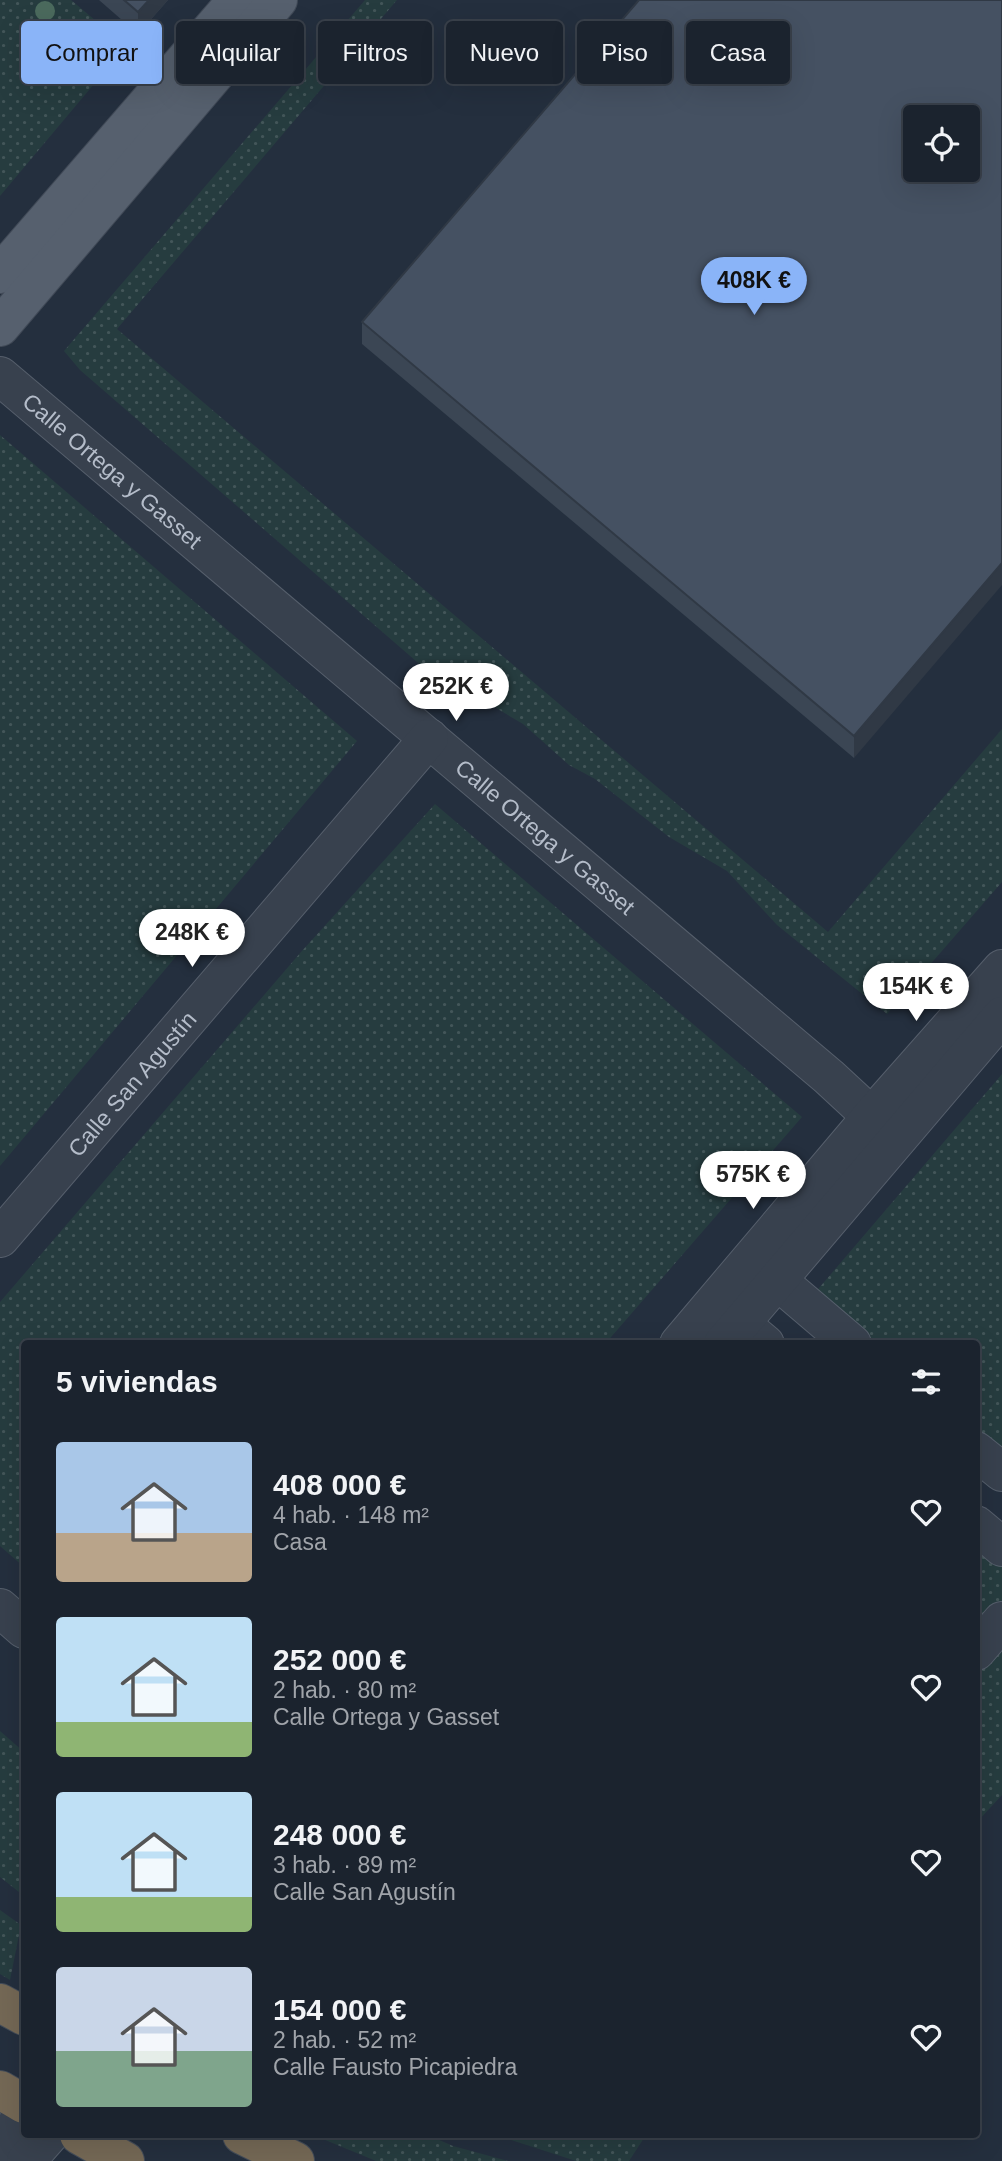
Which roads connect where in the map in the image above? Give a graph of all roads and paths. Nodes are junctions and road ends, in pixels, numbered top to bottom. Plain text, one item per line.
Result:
1 (237, 0) edge
2 (278, 0) edge
3 (0, 274) edge
4 (0, 327) edge
5 (0, 376) edge
6 (429, 738) junction
7 (1002, 969) edge
8 (1002, 1017) edge
9 (884, 1128) junction
10 (0, 1238) edge
11 (778, 1281) junction
12 (743, 1337) edge
13 (683, 1340) edge
14 (847, 1340) edge
15 (980, 1454) edge
16 (1002, 1472) edge
17 (980, 1528) edge
18 (1002, 1547) edge
19 (0, 1608) edge
20 (1002, 1621) edge
21 (21, 1626) edge
22 (980, 1646) edge
23 (0, 2003) edge
24 (21, 2015) edge
25 (0, 2090) edge
26 (21, 2102) edge
27 (21, 2120) edge
28 (46, 2138) edge
29 (84, 2138) edge
30 (249, 2138) edge
31 (0, 2144) edge
32 (26, 2161) edge
33 (125, 2161) edge
34 (295, 2161) edge

1 - 3 main road
2 - 4 main road
5 - 6 street, Calle Ortega y Gasset
6 - 9 street, Calle Ortega y Gasset
6 - 10 street, Calle San Agustín
7 - 9 street
8 - 9 street
9 - 11 street
9 - 13 street
11 - 12 street
11 - 14 street
15 - 16 street
17 - 18 street
19 - 21 street
20 - 22 street
23 - 24 highway
25 - 26 highway
27 - 31 street
28 - 32 street
29 - 33 highway
30 - 34 highway

